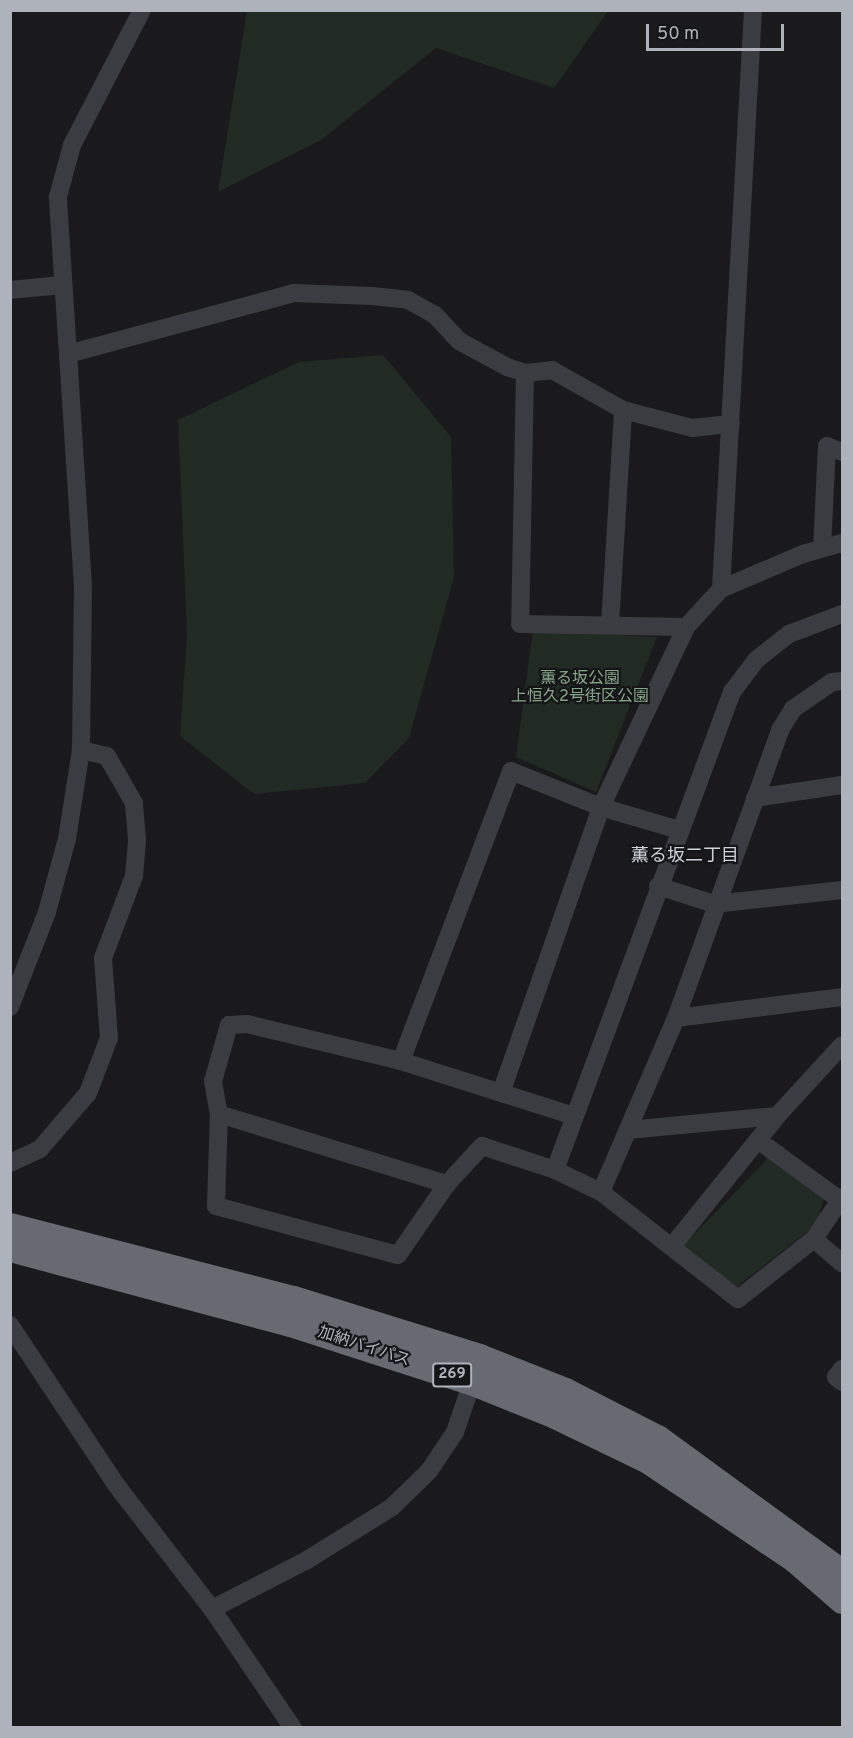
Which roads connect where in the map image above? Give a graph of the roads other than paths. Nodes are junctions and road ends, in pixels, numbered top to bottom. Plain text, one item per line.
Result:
1 (142, 10) edge
2 (753, 10) edge
3 (62, 285) junction
4 (10, 290) edge
5 (68, 354) junction
6 (525, 374) junction
7 (623, 410) junction
8 (731, 424) junction
9 (843, 452) edge
10 (843, 543) edge
11 (822, 548) junction
12 (721, 589) junction
13 (843, 614) edge
14 (610, 626) junction
15 (686, 627) junction
16 (843, 681) edge
17 (81, 750) junction
18 (843, 785) edge
19 (755, 798) junction
20 (601, 807) junction
21 (679, 830) junction
22 (658, 886) junction
23 (843, 890) edge
24 (714, 904) junction
25 (843, 997) edge
26 (10, 1006) edge
27 (676, 1018) junction
28 (843, 1046) edge
29 (400, 1061) junction
30 (501, 1093) junction
31 (219, 1114) junction
32 (574, 1116) junction
33 (777, 1116) junction
34 (628, 1130) junction
35 (759, 1141) junction
36 (10, 1163) edge
37 (555, 1170) junction
38 (447, 1184) junction
39 (601, 1192) junction
40 (841, 1198) edge
41 (14, 1238) edge
42 (814, 1239) junction
43 (673, 1245) junction
44 (843, 1263) edge
45 (10, 1325) edge
46 (843, 1369) edge
47 (476, 1370) junction
48 (843, 1382) edge
49 (843, 1573) edge
50 (843, 1600) edge
51 (212, 1609) junction
52 (293, 1728) edge

1 - 3 street
2 - 8 street
3 - 4 street
3 - 5 street
5 - 6 street
5 - 17 street
6 - 7 street
6 - 14 street
7 - 8 street
7 - 14 street
8 - 12 street
9 - 11 street
10 - 11 street
11 - 12 street
12 - 15 street
13 - 21 street
14 - 15 street
15 - 20 street
16 - 19 street
17 - 26 street
17 - 36 street
18 - 19 street
19 - 24 street
20 - 21 street
20 - 29 street
20 - 30 street
21 - 22 street
22 - 24 street
22 - 32 street
23 - 24 street
24 - 27 street
25 - 27 street
27 - 34 street
28 - 33 street
29 - 30 street
29 - 31 street
30 - 32 street
31 - 38 street
31 - 38 street
32 - 37 street
33 - 34 street
33 - 35 street
34 - 39 street
35 - 40 street
35 - 43 street
37 - 38 street
37 - 39 street
39 - 43 street
40 - 42 street
41 - 47 highway, 加納バイパス / 269
42 - 43 street
42 - 44 street
45 - 51 street
46 - 48 street
47 - 49 highway, 加納バイパス / 269
47 - 50 highway, 加納バイパス / 269
47 - 51 street
51 - 52 street

